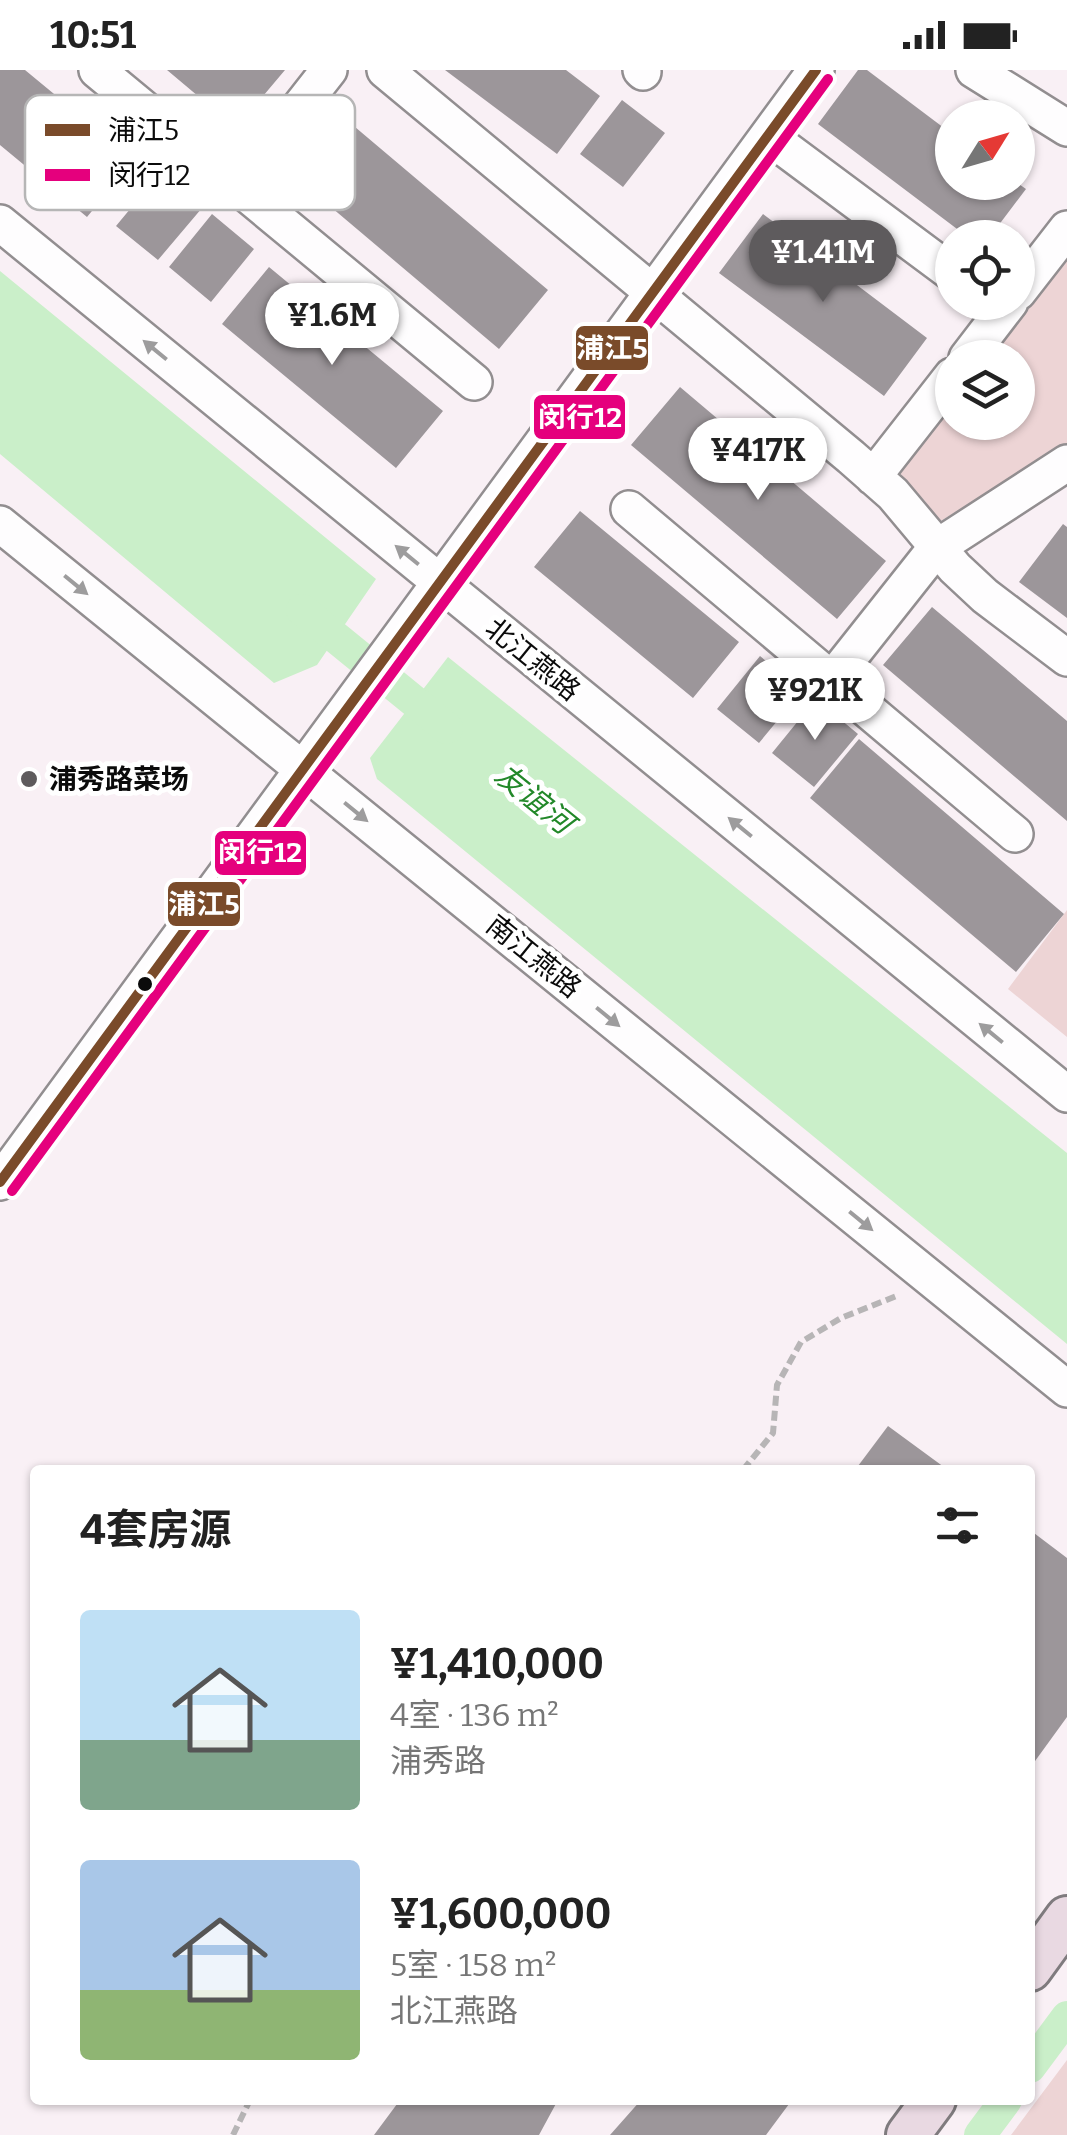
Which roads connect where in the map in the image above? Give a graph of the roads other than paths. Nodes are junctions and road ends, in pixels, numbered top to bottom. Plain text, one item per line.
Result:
1 (97, 70) edge
2 (329, 70) edge
3 (385, 70) edge
4 (816, 70) edge
5 (974, 70) edge
6 (127, 95) edge
7 (309, 95) edge
8 (1067, 128) edge
9 (768, 136) junction
10 (267, 210) edge
11 (0, 223) edge
12 (1067, 229) edge
13 (935, 260) edge
14 (1035, 267) edge
15 (654, 292) junction
16 (474, 382) dead end
17 (935, 398) edge
18 (1067, 463) edge
19 (873, 477) junction
20 (629, 509) dead end
21 (0, 524) edge
22 (936, 548) junction
23 (441, 584) junction
24 (1067, 658) edge
25 (833, 678) junction
26 (304, 770) junction
27 (1016, 834) dead end
28 (1067, 1094) edge
29 (0, 1182) edge
30 (1067, 1389) edge
31 (1067, 1918) edge
32 (1035, 1962) edge
33 (930, 2105) edge
34 (908, 2135) edge

1 - 6 street
2 - 7 street
3 - 15 street
4 - 9 street
5 - 8 street
9 - 13 street
9 - 15 street
10 - 16 street
23 -> 11 street, 北江燕路
12 - 14 street
15 - 19 street
15 - 23 street
17 - 19 street
18 - 22 street
19 - 22 street
20 - 25 street
21 -> 26 street, 南江燕路
22 - 24 street
22 - 25 street
23 - 26 street
28 -> 23 street, 北江燕路
25 - 27 street
26 - 29 street
26 -> 30 street, 南江燕路
31 - 32 main road
33 - 34 main road

